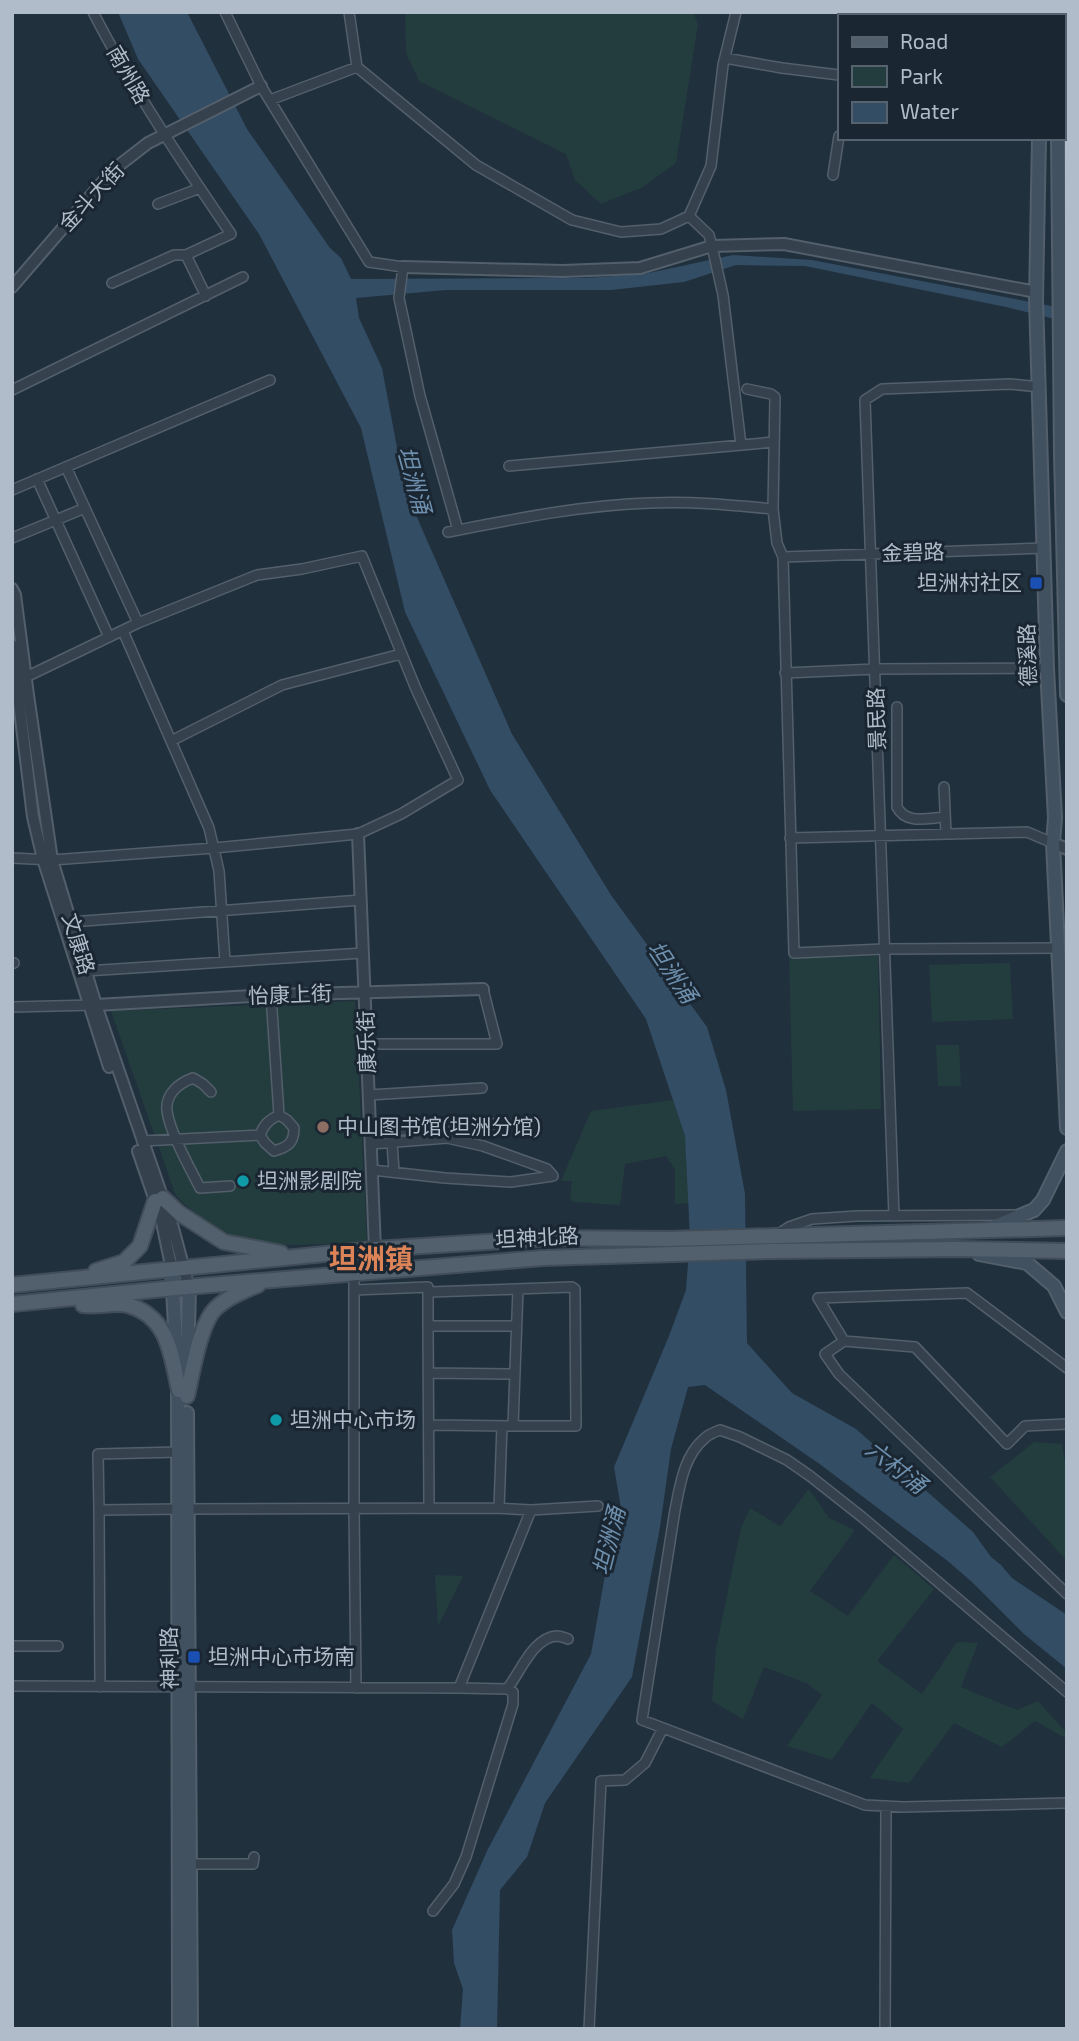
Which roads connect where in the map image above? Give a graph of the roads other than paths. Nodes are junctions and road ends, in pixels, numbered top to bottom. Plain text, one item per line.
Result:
1 (93, 12) edge
2 (225, 12) edge
3 (349, 12) edge
4 (736, 12) edge
5 (724, 58) junction
6 (357, 67) junction
7 (838, 75) edge
8 (261, 86) junction
9 (270, 100) junction
10 (165, 136) junction
11 (838, 140) edge
12 (1039, 140) edge
13 (1058, 140) edge
14 (833, 176) dead end
15 (200, 188) junction
16 (158, 204) dead end
17 (689, 216) junction
18 (712, 246) junction
19 (186, 255) junction
20 (403, 267) junction
21 (243, 277) dead end
22 (112, 283) dead end
23 (12, 287) edge
24 (1036, 295) junction
25 (206, 296) junction
26 (1062, 299) edge
27 (1062, 335) edge
28 (270, 380) dead end
29 (1040, 387) junction
30 (747, 389) dead end
31 (12, 390) edge
32 (774, 442) junction
33 (741, 445) junction
34 (509, 466) dead end
35 (66, 467) junction
36 (37, 480) junction
37 (12, 490) edge
38 (85, 509) junction
39 (773, 509) junction
40 (56, 520) junction
41 (12, 538) edge
42 (1044, 548) junction
43 (871, 554) junction
44 (783, 557) junction
45 (12, 589) edge
46 (138, 623) junction
47 (123, 631) junction
48 (109, 636) junction
49 (12, 645) edge
50 (401, 654) junction
51 (1047, 668) junction
52 (875, 669) junction
53 (785, 673) junction
54 (26, 677) junction
55 (18, 687) junction
56 (1067, 695) edge
57 (897, 707) dead end
58 (172, 741) junction
59 (878, 763) junction
60 (897, 763) junction
61 (944, 787) dead end
62 (945, 817) junction
63 (358, 834) junction
64 (946, 834) junction
65 (880, 835) junction
66 (790, 838) junction
67 (1053, 843) junction
68 (214, 848) junction
69 (1067, 849) edge
70 (12, 858) edge
71 (48, 859) junction
72 (361, 900) junction
73 (222, 911) junction
74 (71, 922) junction
75 (1058, 948) junction
76 (884, 949) junction
77 (363, 953) junction
78 (225, 962) junction
79 (86, 971) junction
80 (483, 989) joint
81 (365, 993) junction
82 (271, 995) junction
83 (92, 1004) junction
84 (12, 1007) edge
85 (367, 1044) junction
86 (482, 1088) dead end
87 (211, 1092) dead end
88 (369, 1095) junction
89 (279, 1115) junction
90 (506, 1124) dead end
91 (1067, 1128) edge
92 (370, 1132) junction
93 (260, 1135) junction
94 (176, 1139) junction
95 (142, 1141) junction
96 (392, 1142) junction
97 (371, 1144) junction
98 (1067, 1151) edge
99 (372, 1170) junction
100 (394, 1172) junction
101 (230, 1186) dead end
102 (159, 1199) junction
103 (1023, 1215) junction
104 (894, 1216) junction
105 (1067, 1228) edge
106 (984, 1231) junction
107 (774, 1236) junction
108 (375, 1249) junction
109 (958, 1250) junction
110 (1067, 1251) edge
111 (303, 1256) junction
112 (178, 1269) junction
113 (354, 1272) junction
114 (271, 1279) junction
115 (70, 1280) junction
116 (12, 1285) edge
117 (174, 1288) junction
118 (189, 1288) junction
119 (518, 1289) junction
120 (354, 1290) junction
121 (429, 1292) junction
122 (54, 1300) junction
123 (12, 1304) edge
124 (1067, 1312) edge
125 (428, 1326) junction
126 (516, 1326) junction
127 (844, 1341) junction
128 (1067, 1367) edge
129 (428, 1373) junction
130 (515, 1374) junction
131 (183, 1393) junction
132 (429, 1424) junction
133 (1067, 1424) edge
134 (502, 1426) junction
135 (513, 1426) junction
136 (178, 1452) junction
137 (598, 1506) dead end
138 (183, 1508) junction
139 (354, 1508) junction
140 (429, 1508) junction
141 (499, 1508) junction
142 (99, 1510) junction
143 (531, 1510) junction
144 (1067, 1594) edge
145 (569, 1639) dead end
146 (12, 1646) edge
147 (58, 1646) dead end
148 (12, 1686) edge
149 (100, 1687) junction
150 (184, 1687) junction
151 (356, 1688) junction
152 (459, 1688) junction
153 (507, 1689) junction
154 (1067, 1692) edge
155 (663, 1728) junction
156 (1067, 1803) edge
157 (886, 1806) junction
158 (254, 1857) dead end
159 (191, 1864) junction
160 (433, 1911) dead end
161 (179, 2029) edge
162 (191, 2029) edge
163 (589, 2029) edge
164 (885, 2029) edge

1 - 10 street, 南州路
2 - 8 street
3 - 6 street
4 - 5 street
5 - 7 street
5 - 17 street
6 - 9 street
6 - 17 street
8 - 9 street
8 - 10 street, 金斗大街
9 - 20 street
10 - 15 street, 南州路
10 - 23 street, 金斗大街
11 - 14 street
12 - 24 main road, 德溪路
13 - 26 main road, 德溪路
15 - 16 street
15 - 19 street, 南州路
17 - 18 street
18 - 20 street
18 - 24 street
18 - 33 street
19 - 22 street
19 - 25 street
20 - 39 street
21 - 25 street
24 - 29 main road, 德溪路
25 - 31 street
26 - 27 main road, 德溪路
27 - 56 main road, 德溪路
28 - 35 street
29 - 42 main road, 德溪路
29 - 43 street, 景民路
30 - 32 street
32 - 33 street
32 - 39 street
33 - 34 street
35 - 36 street
35 - 38 street
36 - 37 street
36 - 40 street
38 - 40 street
38 - 46 street
39 - 44 street
40 - 41 street
40 - 48 street
42 - 43 street, 金碧路
42 - 51 main road, 德溪路
43 - 44 street, 金碧路
43 - 52 street, 景民路
44 - 53 street
45 - 54 street, 文康路
46 - 47 street
46 - 50 street
47 - 48 street
47 - 58 street
48 - 54 street
49 - 55 street
50 - 58 street
50 - 63 street
51 - 52 street
51 - 67 main road, 德溪路
52 - 53 street
52 - 59 street, 景民路
53 - 66 street
54 - 55 street
54 - 71 street, 文康路
55 - 71 street
57 - 60 street
58 - 68 street
59 - 60 street
59 - 65 street, 景民路
60 - 62 street
61 - 62 street
62 - 64 street
63 - 68 street
63 - 72 street, 康乐街
64 - 65 street
64 - 67 street
65 - 66 street
65 - 76 street, 景民路
66 - 76 street
67 - 69 street
67 - 75 main road, 德溪路
68 - 71 street
68 - 73 street
70 - 71 street
71 - 74 street, 文康路
71 - 83 street
72 - 73 street
72 - 77 street, 康乐街
73 - 74 street
73 - 78 street
74 - 79 street, 文康路
75 - 76 street
75 - 91 main road, 德溪路
76 - 104 street, 景民路
77 - 78 street
77 - 81 street, 康乐街
78 - 79 street
79 - 83 street, 文康路
80 - 81 street, 怡康上街
80 - 85 street
81 - 82 street, 怡康上街
81 - 85 street, 康乐街
82 - 83 street, 怡康上街
82 - 89 street
83 - 84 street
83 - 95 street, 文康路
83 - 102 street
85 - 88 street, 康乐街
86 - 88 street
87 - 94 street
88 - 92 street, 康乐街
89 - 93 street
89 - 93 street
90 - 92 street
92 - 97 street, 康乐街
93 - 94 street
94 - 95 street
94 - 101 street
95 - 102 street, 文康路
96 - 97 street
96 - 100 street
96 - 100 street
97 - 99 street, 康乐街
98 - 103 main road
99 - 100 street
99 - 108 street, 康乐街
102 - 111 main road
102 - 112 street
102 - 115 main road
103 - 104 street
103 - 106 main road
104 - 107 street
105 - 106 main road, 坦神北路
106 - 107 main road, 坦神北路
107 - 108 main road, 坦神北路
108 - 111 main road, 坦神北路
109 - 110 main road, 坦神北路
109 - 113 main road, 坦神北路
109 - 124 main road
111 - 112 main road, 坦神北路
112 - 115 main road, 坦神北路
112 - 117 main road
112 - 118 street
113 - 114 main road, 坦神北路
113 - 120 street
114 - 118 main road, 坦神北路
114 - 131 main road
115 - 116 main road, 坦神北路
117 - 118 main road, 坦神北路
117 - 122 main road, 坦神北路
117 - 131 main road
118 - 131 main road, 神利路
119 - 121 street
119 - 126 street
119 - 135 street
120 - 121 street
120 - 139 street
121 - 125 street
122 - 123 main road, 坦神北路
122 - 131 main road
125 - 126 street
125 - 129 street
126 - 130 street
127 - 128 street
127 - 133 street
127 - 144 street
129 - 130 street
129 - 132 street
130 - 135 street
131 - 136 main road
131 - 138 main road, 神利路
132 - 134 street
132 - 140 street
134 - 135 street
134 - 141 street
136 - 138 main road
136 - 142 street
137 - 143 street
138 - 139 street
138 - 142 street
138 - 150 main road, 神利路
139 - 140 street
139 - 151 street
140 - 141 street
141 - 143 street
142 - 149 street
143 - 152 street
145 - 153 street
146 - 147 street
148 - 149 street
149 - 150 street
150 - 151 street
150 - 159 main road, 神利路
150 - 161 main road
151 - 152 street
152 - 153 street
153 - 160 street
154 - 155 street
155 - 157 street
155 - 163 street
156 - 157 street
157 - 164 street
158 - 159 street
159 - 162 main road, 神利路

